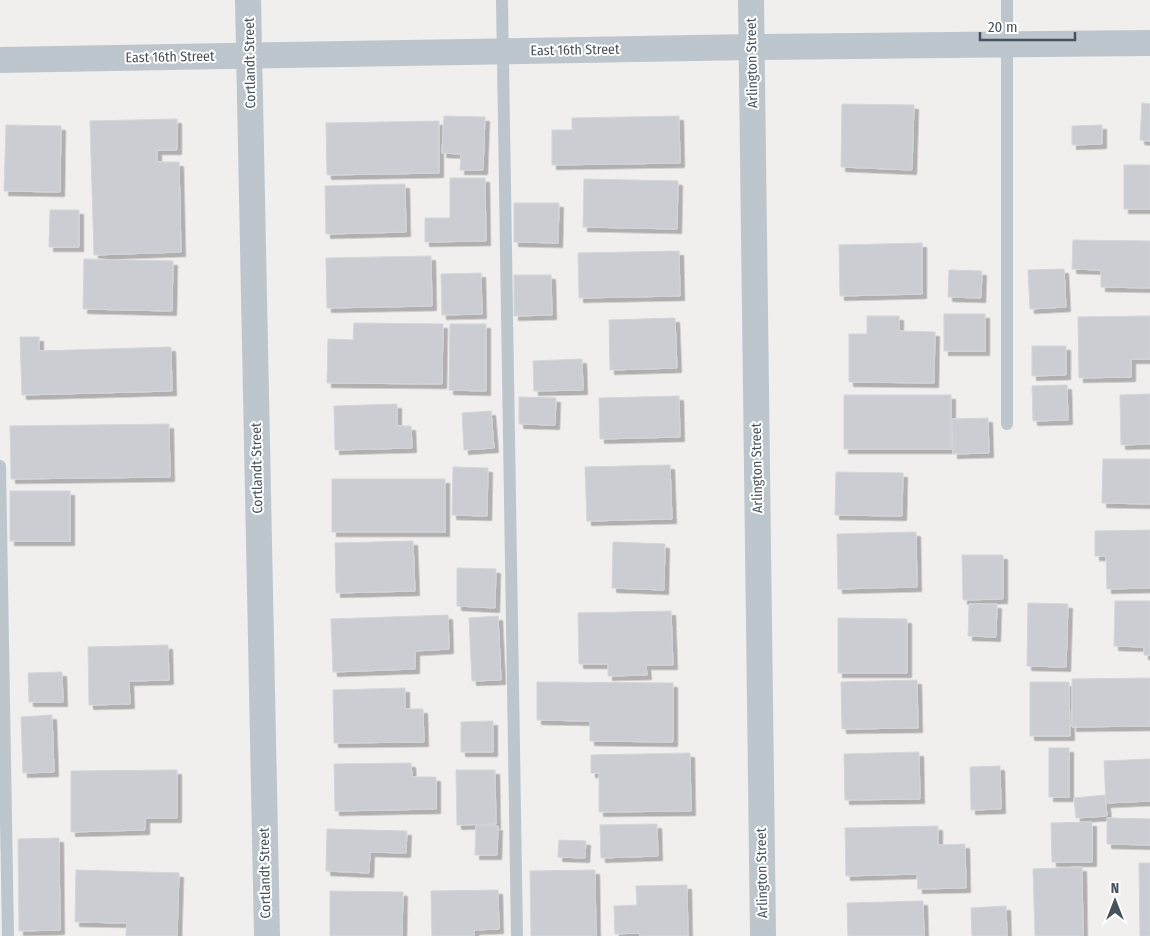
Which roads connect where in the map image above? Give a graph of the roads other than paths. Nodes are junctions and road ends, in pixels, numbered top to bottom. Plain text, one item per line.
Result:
1 (248, 0) edge
2 (502, 0) edge
3 (751, 0) edge
4 (1007, 0) edge
5 (1150, 43) edge
6 (1008, 45) junction
7 (752, 47) junction
8 (502, 52) junction
9 (250, 56) junction
10 (0, 60) edge
11 (1007, 424) dead end
12 (0, 466) edge
13 (8, 936) edge
14 (267, 936) edge
15 (517, 936) edge
16 (763, 936) edge

1 - 9 street, Cortlandt Street
2 - 8 lane
3 - 7 street, Arlington Street
4 - 6 lane
5 - 6 street, East 16th Street
6 - 7 street, East 16th Street
6 - 11 lane
7 - 8 street, East 16th Street
7 - 16 street, Arlington Street
8 - 9 street, East 16th Street
8 - 15 lane
9 - 10 street, East 16th Street
9 - 14 street, Cortlandt Street
12 - 13 lane

